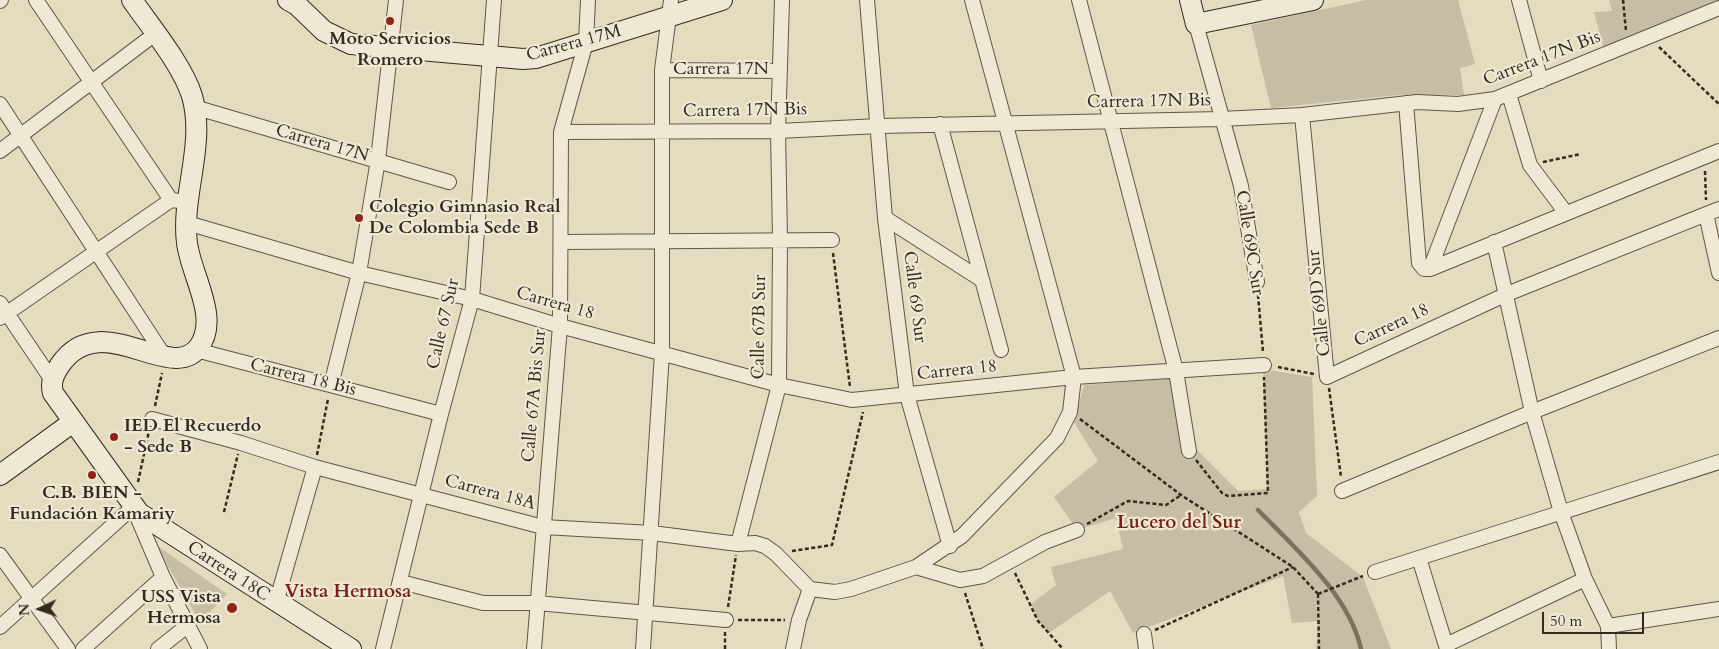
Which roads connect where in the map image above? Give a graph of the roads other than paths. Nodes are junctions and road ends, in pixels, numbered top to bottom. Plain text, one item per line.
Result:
1 (36, 0) edge
2 (132, 0) edge
3 (396, 0) edge
4 (494, 0) edge
5 (588, 0) edge
6 (722, 0) edge
7 (782, 0) edge
8 (867, 0) edge
9 (972, 0) edge
10 (1079, 0) edge
11 (1190, 0) edge
12 (1519, 0) edge
13 (1305, 1) edge
14 (294, 2) edge
15 (1719, 8) edge
16 (669, 9) edge
17 (1196, 24) junction
18 (154, 34) junction
19 (586, 42) junction
20 (391, 49) junction
21 (489, 57) junction
22 (662, 70) junction
23 (780, 71) junction
24 (1541, 81) junction
25 (92, 82) junction
26 (1509, 94) junction
27 (1495, 99) junction
28 (1406, 103) junction
29 (0, 104) edge
30 (194, 107) junction
31 (1302, 115) junction
32 (1221, 119) junction
33 (1111, 121) junction
34 (1005, 122) junction
35 (940, 124) junction
36 (879, 126) junction
37 (662, 131) junction
38 (778, 131) junction
39 (561, 132) junction
40 (20, 135) junction
41 (0, 151) edge
42 (1719, 151) edge
43 (378, 160) junction
44 (450, 182) dead end
45 (180, 201) junction
46 (1566, 212) junction
47 (1713, 212) edge
48 (885, 218) junction
49 (186, 222) junction
50 (780, 239) junction
51 (662, 240) junction
52 (832, 240) road end
53 (561, 242) junction
54 (1494, 242) junction
55 (96, 251) junction
56 (1425, 266) junction
57 (1719, 272) edge
58 (359, 273) junction
59 (982, 280) junction
60 (1257, 282) road end
61 (1507, 294) junction
62 (472, 299) junction
63 (2, 311) edge
64 (560, 326) junction
65 (1719, 338) edge
66 (196, 350) junction
67 (1001, 350) dead end
68 (662, 353) junction
69 (165, 357) junction
70 (1264, 364) road end
71 (1176, 371) junction
72 (1074, 377) junction
73 (1328, 377) joint
74 (52, 380) junction
75 (331, 385) junction
76 (779, 386) junction
77 (907, 395) junction
78 (1532, 412) junction
79 (441, 414) junction
80 (152, 419) dead end
81 (73, 422) junction
82 (1189, 451) road end
83 (1719, 462) edge
84 (315, 467) junction
85 (0, 475) edge
86 (1342, 491) road end
87 (422, 494) junction
88 (133, 507) junction
89 (1562, 512) junction
90 (543, 527) junction
91 (1077, 530) road end
92 (652, 533) junction
93 (738, 544) junction
94 (950, 546) junction
95 (0, 555) edge
96 (1419, 558) junction
97 (916, 568) junction
98 (1375, 572) road end
99 (163, 577) junction
100 (1585, 579) junction
101 (401, 582) junction
102 (810, 589) junction
103 (32, 600) junction
104 (276, 603) junction
105 (537, 603) junction
106 (1719, 609) edge
107 (647, 613) junction
108 (726, 620) road end
109 (187, 626) junction
110 (1608, 626) junction
111 (0, 627) edge
112 (1144, 634) road end
113 (1446, 647) edge
114 (68, 649) edge
115 (83, 649) edge
116 (158, 649) edge
117 (200, 649) edge
118 (351, 649) edge
119 (383, 649) edge
120 (534, 649) edge
121 (643, 649) edge
122 (793, 649) edge
123 (1146, 649) edge
124 (1609, 649) edge

1 - 25 street
2 - 18 street
3 - 20 street
4 - 21 street, Calle 67 Sur
5 - 19 street, Calle 67A Bis Sur
6 - 16 street, Carrera 17M
7 - 23 street, Calle 67B Sur
8 - 36 street, Calle 69 Sur
9 - 34 street
10 - 33 street
11 - 17 street, Calle 69C Sur
12 - 24 street
13 - 17 street
14 - 20 street, Carrera 17M
15 - 24 street, Carrera 17N Bis
16 - 19 street, Carrera 17M
16 - 22 street
17 - 32 street, Calle 69C Sur
18 - 25 street
18 - 30 street
19 - 21 street, Carrera 17M
19 - 39 street, Calle 67A Bis Sur
20 - 21 street, Carrera 17M
20 - 43 street
21 - 62 street, Calle 67 Sur
22 - 23 street, Carrera 17N
22 - 37 street
23 - 38 street, Calle 67B Sur
24 - 26 street, Carrera 17N Bis
25 - 40 street
25 - 45 street
26 - 27 street, Carrera 17N Bis
26 - 46 street
27 - 28 street, Carrera 17N Bis
27 - 56 street
28 - 31 street, Carrera 17N Bis
28 - 56 street
29 - 40 street
30 - 43 street, Carrera 17N
30 - 45 street
31 - 32 street, Carrera 17N Bis
31 - 73 street, Calle 69D Sur
32 - 33 street, Carrera 17N Bis
32 - 60 street, Calle 69C Sur
33 - 34 street, Carrera 17N Bis
33 - 71 street
34 - 35 street, Carrera 17N Bis
34 - 72 street
35 - 36 street, Carrera 17N Bis
35 - 59 street
36 - 38 street, Carrera 17N Bis
36 - 48 street, Calle 69 Sur
37 - 38 street, Carrera 17N Bis
37 - 39 street, Carrera 17N Bis
37 - 51 street
38 - 50 street, Calle 67B Sur
39 - 53 street, Calle 67A Bis Sur
40 - 41 street
40 - 55 street
42 - 46 street
43 - 44 street, Carrera 17N
43 - 58 street
45 - 49 street
45 - 55 street
46 - 54 street
47 - 57 street
47 - 61 street, Carrera 18
48 - 59 street
48 - 77 street, Calle 69 Sur
49 - 58 street, Carrera 18
49 - 66 street
50 - 51 street
50 - 52 street
50 - 76 street, Calle 67B Sur
51 - 53 street
51 - 68 street
53 - 64 street, Calle 67A Bis Sur
54 - 56 street
54 - 61 street
55 - 63 street
55 - 69 street
58 - 62 street, Carrera 18
58 - 75 street
59 - 67 street
61 - 73 street, Carrera 18
61 - 78 street
62 - 64 street, Carrera 18
62 - 79 street, Calle 67 Sur
63 - 74 street
64 - 68 street, Carrera 18
64 - 90 street, Calle 67A Bis Sur
65 - 78 street
66 - 69 street
66 - 75 street, Carrera 18 Bis
68 - 76 street, Carrera 18
68 - 92 street
69 - 74 street
70 - 71 street, Carrera 18
71 - 72 street, Carrera 18
71 - 82 street
72 - 77 street, Carrera 18
72 - 94 street
74 - 81 street, Carrera 18C
75 - 79 street, Carrera 18 Bis
76 - 77 street, Carrera 18
76 - 93 street, Calle 67B Sur
77 - 94 street, Calle 69 Sur
78 - 86 street
78 - 89 street
79 - 87 street, Calle 67 Sur
80 - 84 street, Carrera 18A
81 - 85 street
81 - 88 street, Carrera 18C
83 - 89 street
84 - 87 street, Carrera 18A
84 - 104 street
87 - 90 street, Carrera 18A
87 - 101 street, Calle 67 Sur
88 - 99 street
88 - 103 street
88 - 104 street, Carrera 18C
89 - 96 street
89 - 100 street
90 - 92 street, Carrera 18A
90 - 105 street, Calle 67A Bis Sur
91 - 97 street
92 - 93 street, Carrera 18A
92 - 107 street
93 - 102 street, Carrera 18A
94 - 97 street
95 - 103 street
96 - 98 street
96 - 113 street
97 - 102 street
99 - 109 street
99 - 115 street
100 - 110 street
100 - 113 street
101 - 105 street
101 - 119 street, Calle 67 Sur
102 - 122 street
103 - 111 street
103 - 114 street
104 - 118 street, Carrera 18C
105 - 107 street
105 - 120 street, Calle 67A Bis Sur
106 - 110 street
107 - 108 street
107 - 121 street
109 - 116 street
109 - 117 street
110 - 124 street
112 - 123 street

